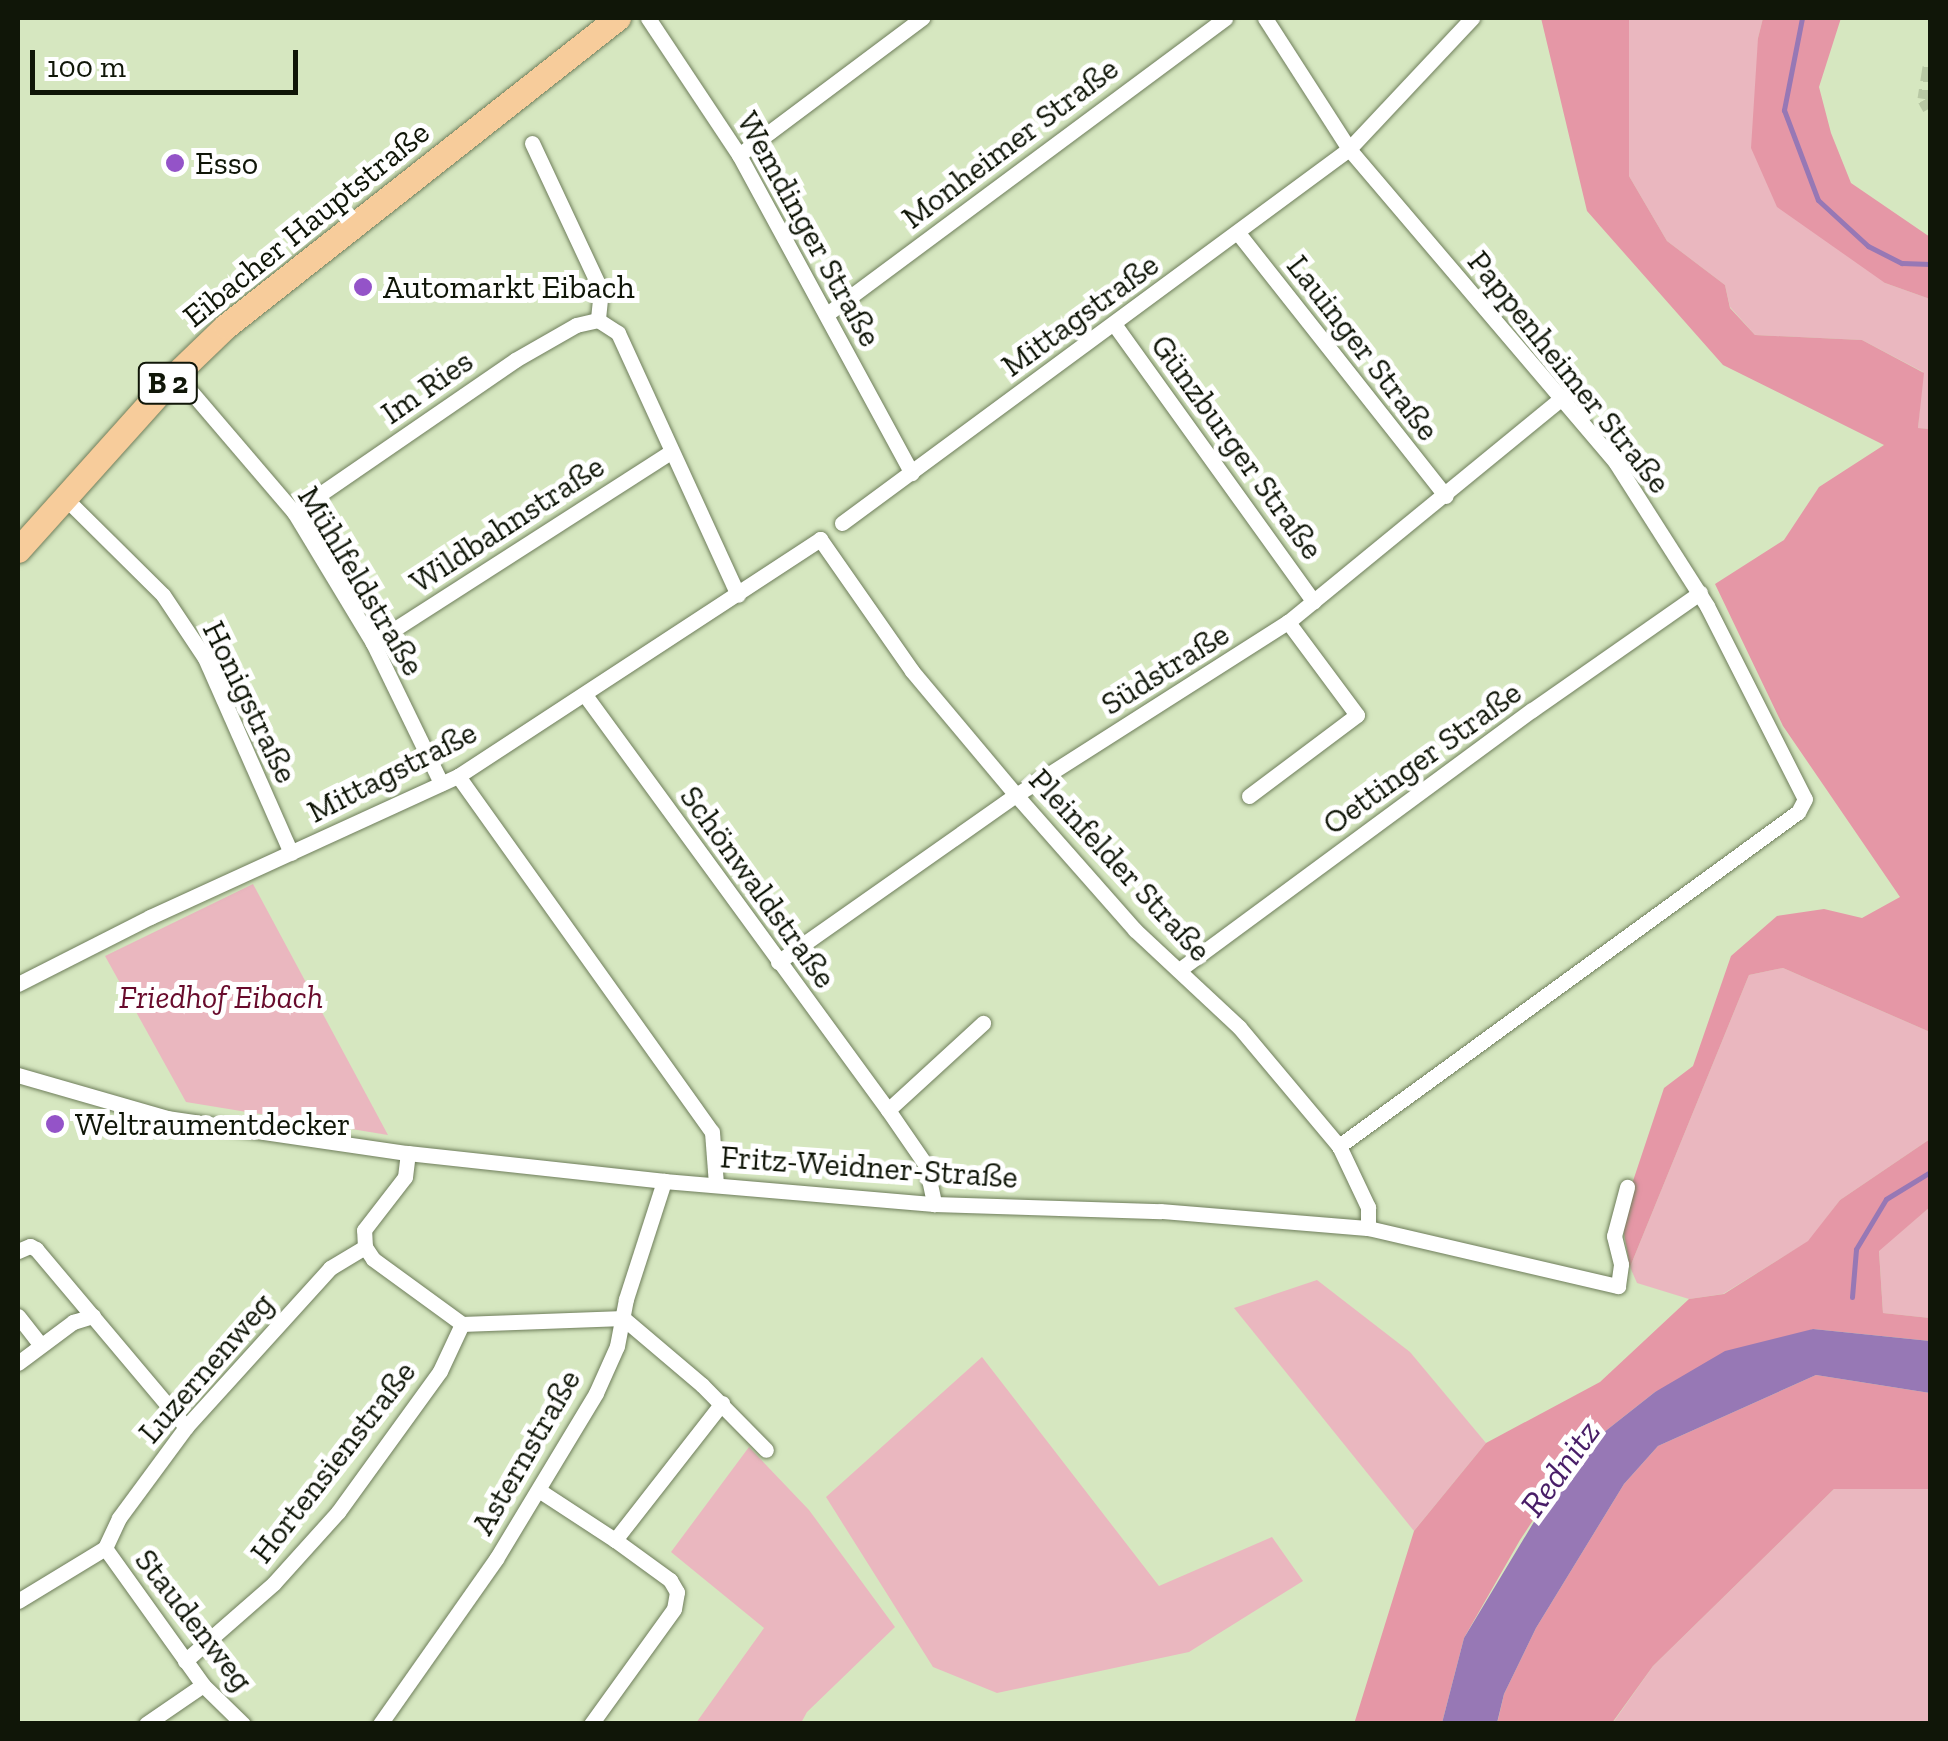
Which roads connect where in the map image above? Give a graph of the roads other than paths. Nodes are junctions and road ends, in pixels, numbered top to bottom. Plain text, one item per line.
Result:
1 (618, 18) edge
2 (648, 18) edge
3 (922, 18) edge
4 (1226, 18) edge
5 (1265, 18) edge
6 (1472, 18) edge
7 (532, 143) dead end
8 (1349, 149) junction
9 (739, 156) junction
10 (1238, 233) junction
11 (827, 314) junction
12 (598, 320) junction
13 (1114, 324) junction
14 (176, 374) junction
15 (1563, 397) junction
16 (670, 452) junction
17 (912, 474) junction
18 (1446, 496) junction
19 (64, 497) junction
20 (294, 512) junction
21 (842, 523) dead end
22 (820, 539) joint
23 (18, 550) edge
24 (1700, 593) junction
25 (738, 595) junction
26 (1314, 602) junction
27 (1288, 622) junction
28 (372, 643) junction
29 (585, 694) junction
30 (458, 776) junction
31 (440, 783) junction
32 (1016, 795) junction
33 (1249, 796) dead end
34 (291, 852) junction
35 (778, 962) junction
36 (1178, 970) junction
37 (18, 984) edge
38 (984, 1023) dead end
39 (18, 1075) edge
40 (888, 1110) junction
41 (1339, 1146) junction
42 (408, 1152) junction
43 (664, 1182) junction
44 (716, 1184) junction
45 (1627, 1187) dead end
46 (934, 1204) junction
47 (1368, 1228) junction
48 (366, 1247) junction
49 (18, 1251) edge
50 (18, 1316) edge
51 (93, 1316) junction
52 (623, 1318) junction
53 (462, 1324) junction
54 (41, 1345) junction
55 (18, 1363) edge
56 (722, 1403) junction
57 (186, 1427) junction
58 (766, 1450) dead end
59 (540, 1491) junction
60 (616, 1540) junction
61 (106, 1548) junction
62 (18, 1601) edge
63 (185, 1661) junction
64 (203, 1685) junction
65 (146, 1724) edge
66 (243, 1724) edge
67 (380, 1724) edge
68 (591, 1724) edge

1 - 14 main road, Eibacher Hauptstraße / B 2
2 - 9 street, Wemdinger Straße
3 - 9 street
4 - 11 street, Monheimer Straße
5 - 8 street, Pappenheimer Straße
6 - 8 street, Mittagstraße
7 - 12 street
8 - 10 street, Mittagstraße
8 - 15 street, Pappenheimer Straße
9 - 11 street, Wemdinger Straße
10 - 13 street, Mittagstraße
10 - 18 street, Lauinger Straße
11 - 17 street, Wemdinger Straße
12 - 16 street
12 - 20 street, Im Ries
13 - 17 street, Mittagstraße
13 - 26 street, Günzburger Straße
14 - 19 main road, Eibacher Hauptstraße / B 2
14 - 20 street, Mühlfeldstraße
15 - 18 street, Südstraße
15 - 24 street, Pappenheimer Straße
16 - 25 street
16 - 28 street, Wildbahnstraße
17 - 21 street, Mittagstraße
18 - 26 street, Südstraße
19 - 23 main road, Eibacher Hauptstraße / B 2
19 - 34 street, Honigstraße
20 - 28 street, Mühlfeldstraße
22 - 25 street, Mittagstraße
22 - 32 street, Pleinfelder Straße
24 - 36 street, Oettinger Straße
24 - 41 street, Pappenheimer Straße
25 - 29 street, Mittagstraße
26 - 27 street, Südstraße
27 - 32 street, Südstraße
27 - 33 street
28 - 31 street, Mühlfeldstraße
29 - 30 street, Mittagstraße
29 - 35 street, Schönwaldstraße
30 - 31 street, Mittagstraße
30 - 44 street
31 - 34 street, Mittagstraße
32 - 35 street, Südstraße
32 - 36 street, Pleinfelder Straße
34 - 37 street, Mittagstraße
35 - 40 street, Schönwaldstraße
36 - 41 street, Pleinfelder Straße
38 - 40 street
39 - 42 street, Fritz-Weidner-Straße
40 - 46 street, Schönwaldstraße
41 - 47 street, Pleinfelder Straße
42 - 43 street, Fritz-Weidner-Straße
42 - 48 street
43 - 44 street, Fritz-Weidner-Straße
43 - 52 street, Asternstraße
44 - 46 street, Fritz-Weidner-Straße
45 - 47 street, Fritz-Weidner-Straße
46 - 47 street, Fritz-Weidner-Straße
48 - 53 street
48 - 57 street, Luzernenweg
49 - 51 street
50 - 54 street
51 - 54 street
51 - 57 street
52 - 53 street
52 - 56 street
52 - 59 street, Asternstraße
53 - 63 street, Hortensienstraße
54 - 55 street
56 - 58 street
56 - 60 street
57 - 61 street, Luzernenweg
59 - 60 street
59 - 67 street, Asternstraße
60 - 68 street
61 - 62 street
61 - 63 street, Staudenweg
63 - 64 street, Staudenweg
64 - 65 street
64 - 66 street, Staudenweg

